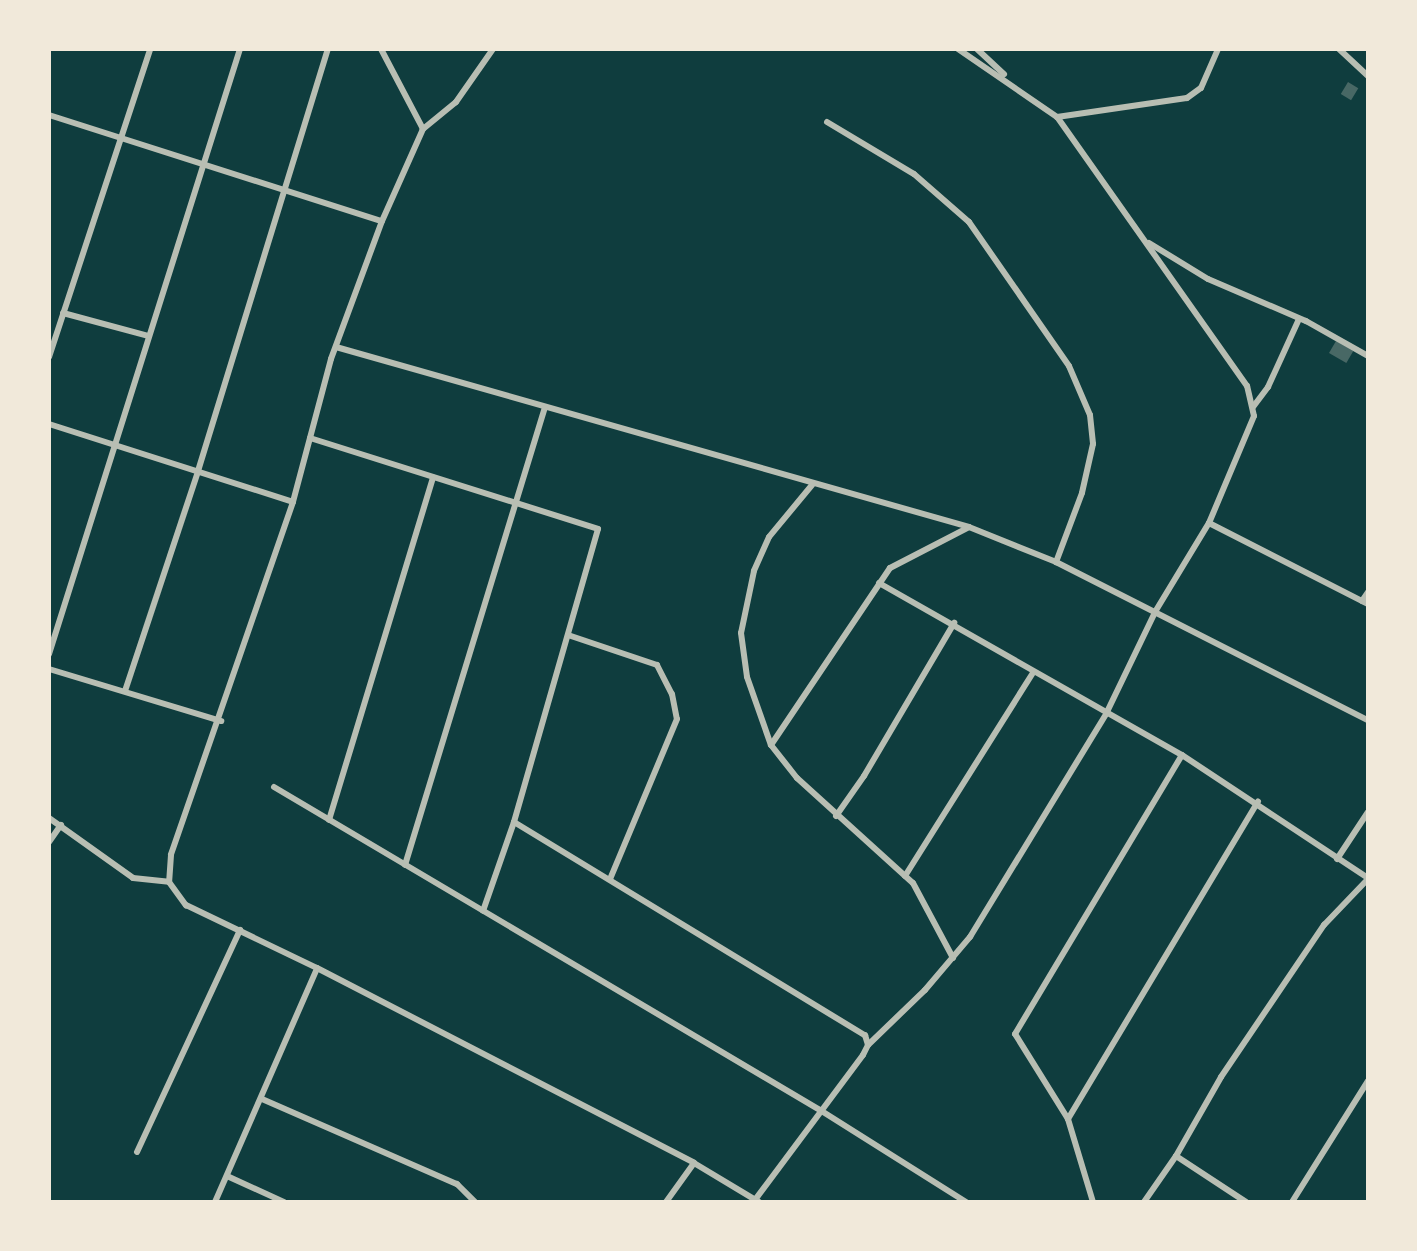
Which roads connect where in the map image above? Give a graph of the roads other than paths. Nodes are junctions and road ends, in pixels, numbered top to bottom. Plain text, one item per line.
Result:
1 (150, 49) edge
2 (240, 49) edge
3 (328, 49) edge
4 (380, 49) edge
5 (493, 49) edge
6 (958, 49) edge
7 (977, 49) edge
8 (1218, 49) edge
9 (1339, 49) edge
10 (1368, 76) edge
11 (1014, 84) junction
12 (49, 115) edge
13 (1057, 117) junction
14 (827, 122) dead end
15 (423, 129) junction
16 (124, 139) junction
17 (206, 165) junction
18 (286, 190) junction
19 (382, 221) junction
20 (1145, 241) junction
21 (63, 313) junction
22 (1299, 319) junction
23 (149, 336) junction
24 (336, 346) junction
25 (1368, 356) edge
26 (49, 357) edge
27 (1253, 407) junction
28 (544, 409) junction
29 (49, 424) edge
30 (310, 439) junction
31 (118, 445) junction
32 (198, 471) junction
33 (433, 477) junction
34 (812, 485) junction
35 (293, 502) junction
36 (514, 502) junction
37 (1209, 523) junction
38 (969, 527) junction
39 (1056, 562) junction
40 (879, 583) junction
41 (1368, 592) edge
42 (1365, 602) edge
43 (1155, 612) junction
44 (954, 623) junction
45 (568, 635) junction
46 (49, 654) edge
47 (49, 669) edge
48 (1032, 674) junction
49 (125, 691) junction
50 (1106, 714) junction
51 (1368, 720) edge
52 (221, 721) junction
53 (771, 744) junction
54 (1182, 755) junction
55 (274, 787) dead end
56 (1258, 802) junction
57 (1368, 812) edge
58 (836, 816) junction
59 (49, 818) edge
60 (330, 820) junction
61 (514, 822) junction
62 (61, 825) junction
63 (49, 842) edge
64 (1336, 859) junction
65 (405, 865) junction
66 (905, 876) junction
67 (610, 879) junction
68 (1368, 879) edge
69 (169, 882) junction
70 (483, 911) junction
71 (240, 930) junction
72 (953, 958) junction
73 (317, 968) junction
74 (868, 1045) junction
75 (1368, 1081) edge
76 (262, 1099) junction
77 (820, 1110) junction
78 (1068, 1119) junction
79 (136, 1152) dead end
80 (1176, 1156) junction
81 (694, 1163) junction
82 (227, 1176) junction
83 (757, 1201) edge
84 (215, 1202) edge
85 (284, 1202) edge
86 (475, 1202) edge
87 (666, 1202) edge
88 (966, 1202) edge
89 (1093, 1202) edge
90 (1144, 1202) edge
91 (1246, 1202) edge
92 (1292, 1202) edge

1 - 16 street
2 - 17 street
3 - 18 street
4 - 15 street
5 - 15 street
6 - 11 street
7 - 11 street
8 - 13 street
9 - 10 street
11 - 13 street
12 - 16 street
13 - 20 street
14 - 39 street
15 - 19 street
16 - 17 street
16 - 21 street
17 - 18 street
17 - 23 street
18 - 19 street
18 - 32 street
19 - 24 street
20 - 22 street
20 - 27 street
21 - 23 street
21 - 26 street
22 - 25 street
22 - 27 street
23 - 31 street
24 - 28 street
24 - 30 street
27 - 37 street
28 - 34 street
28 - 36 street
29 - 31 street
30 - 33 street
30 - 35 street
31 - 32 street
31 - 46 street
32 - 35 street
32 - 49 street
33 - 36 street
33 - 60 street
34 - 38 street
34 - 53 street
35 - 52 street
36 - 45 street
36 - 65 street
37 - 42 street
37 - 43 street
38 - 39 street
38 - 40 street
39 - 43 street
40 - 44 street
40 - 53 street
41 - 42 street
43 - 50 street
43 - 51 street
44 - 48 street
44 - 58 street
45 - 61 street
45 - 67 street
47 - 49 street
48 - 50 street
48 - 66 street
49 - 52 street
50 - 54 street
50 - 72 street
52 - 69 street
53 - 58 street
54 - 56 street
54 - 78 street
55 - 60 street
56 - 64 street
56 - 78 street
57 - 64 street
58 - 66 street
59 - 62 street
60 - 65 street
61 - 67 street
61 - 70 street
62 - 63 street
62 - 69 street
64 - 68 street
65 - 70 street
66 - 72 street
67 - 74 street
68 - 80 street
69 - 71 street
70 - 77 street
71 - 73 street
71 - 79 street
72 - 74 street
73 - 76 street
73 - 81 street
74 - 77 street
75 - 92 street
76 - 82 street
76 - 86 street
77 - 83 street
77 - 88 street
78 - 89 street
80 - 90 street
80 - 91 street
81 - 83 street
81 - 87 street
82 - 84 street
82 - 85 street

